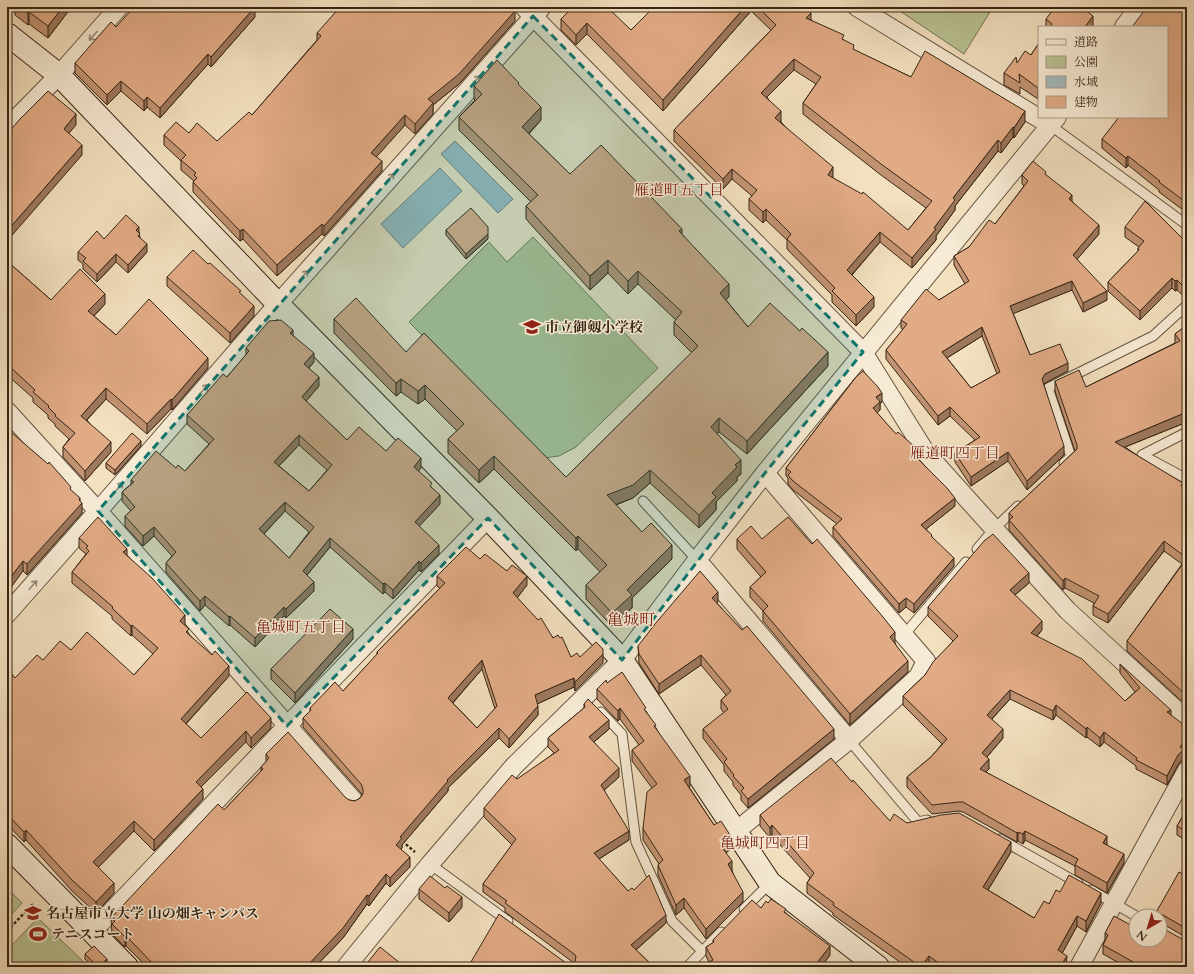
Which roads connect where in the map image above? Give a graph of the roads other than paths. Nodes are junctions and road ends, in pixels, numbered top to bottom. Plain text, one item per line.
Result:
1 (119, 7) edge
2 (857, 7) edge
3 (1139, 7) edge
4 (533, 10) edge
5 (1125, 26) edge
6 (7, 34) edge
7 (59, 75) junction
8 (1038, 112) edge
9 (1054, 121) edge
10 (7, 128) edge
11 (1187, 225) edge
12 (278, 304) junction
13 (1187, 305) edge
14 (863, 352) junction
15 (7, 411) edge
16 (1187, 432) edge
17 (1055, 472) edge
18 (765, 473) junction
19 (1187, 479) edge
20 (1027, 498) edge
21 (643, 501) dead end
22 (98, 511) junction
23 (488, 518) junction
24 (994, 529) junction
25 (697, 560) junction
26 (7, 614) edge
27 (904, 634) junction
28 (622, 660) junction
29 (590, 702) junction
30 (1187, 720) edge
31 (287, 726) junction
32 (849, 740) junction
33 (1187, 770) edge
34 (353, 800) edge
35 (939, 819) edge
36 (736, 831) junction
37 (994, 835) edge
38 (7, 845) edge
39 (430, 864) junction
40 (770, 883) junction
41 (1114, 903) junction
42 (1128, 911) edge
43 (739, 914) edge
44 (512, 925) edge
45 (728, 925) edge
46 (92, 932) junction
47 (702, 951) junction
48 (126, 967) edge
49 (346, 967) edge
50 (687, 967) edge
51 (878, 967) edge
52 (1079, 967) edge

1 -> 7 street
2 - 8 street
3 - 5 street
12 -> 4 street
4 - 14 street
6 - 7 street
7 - 10 street
7 - 12 street
9 - 11 lane
9 - 14 street
22 -> 12 street
12 - 23 street
13 - 17 lane
14 - 18 street
14 - 24 street
15 - 22 street
16 - 19 lane
18 - 25 street
18 - 27 street
20 - 24 lane
21 - 25 lane
26 -> 22 street
22 - 31 street
23 - 28 street
23 - 31 street
24 - 27 lane
24 - 30 street
25 - 28 street
25 - 32 street
27 - 32 street
28 - 29 street
28 - 36 street
29 - 39 street
29 - 47 lane
31 - 34 street
31 - 46 street
32 - 35 lane
32 - 36 street
33 - 41 street
36 - 40 street
37 - 41 lane
38 - 46 street
39 - 44 lane
39 - 49 street
40 - 43 lane
40 - 51 street
41 - 42 lane
41 - 52 street
45 - 47 lane
46 - 48 street
47 - 50 lane

